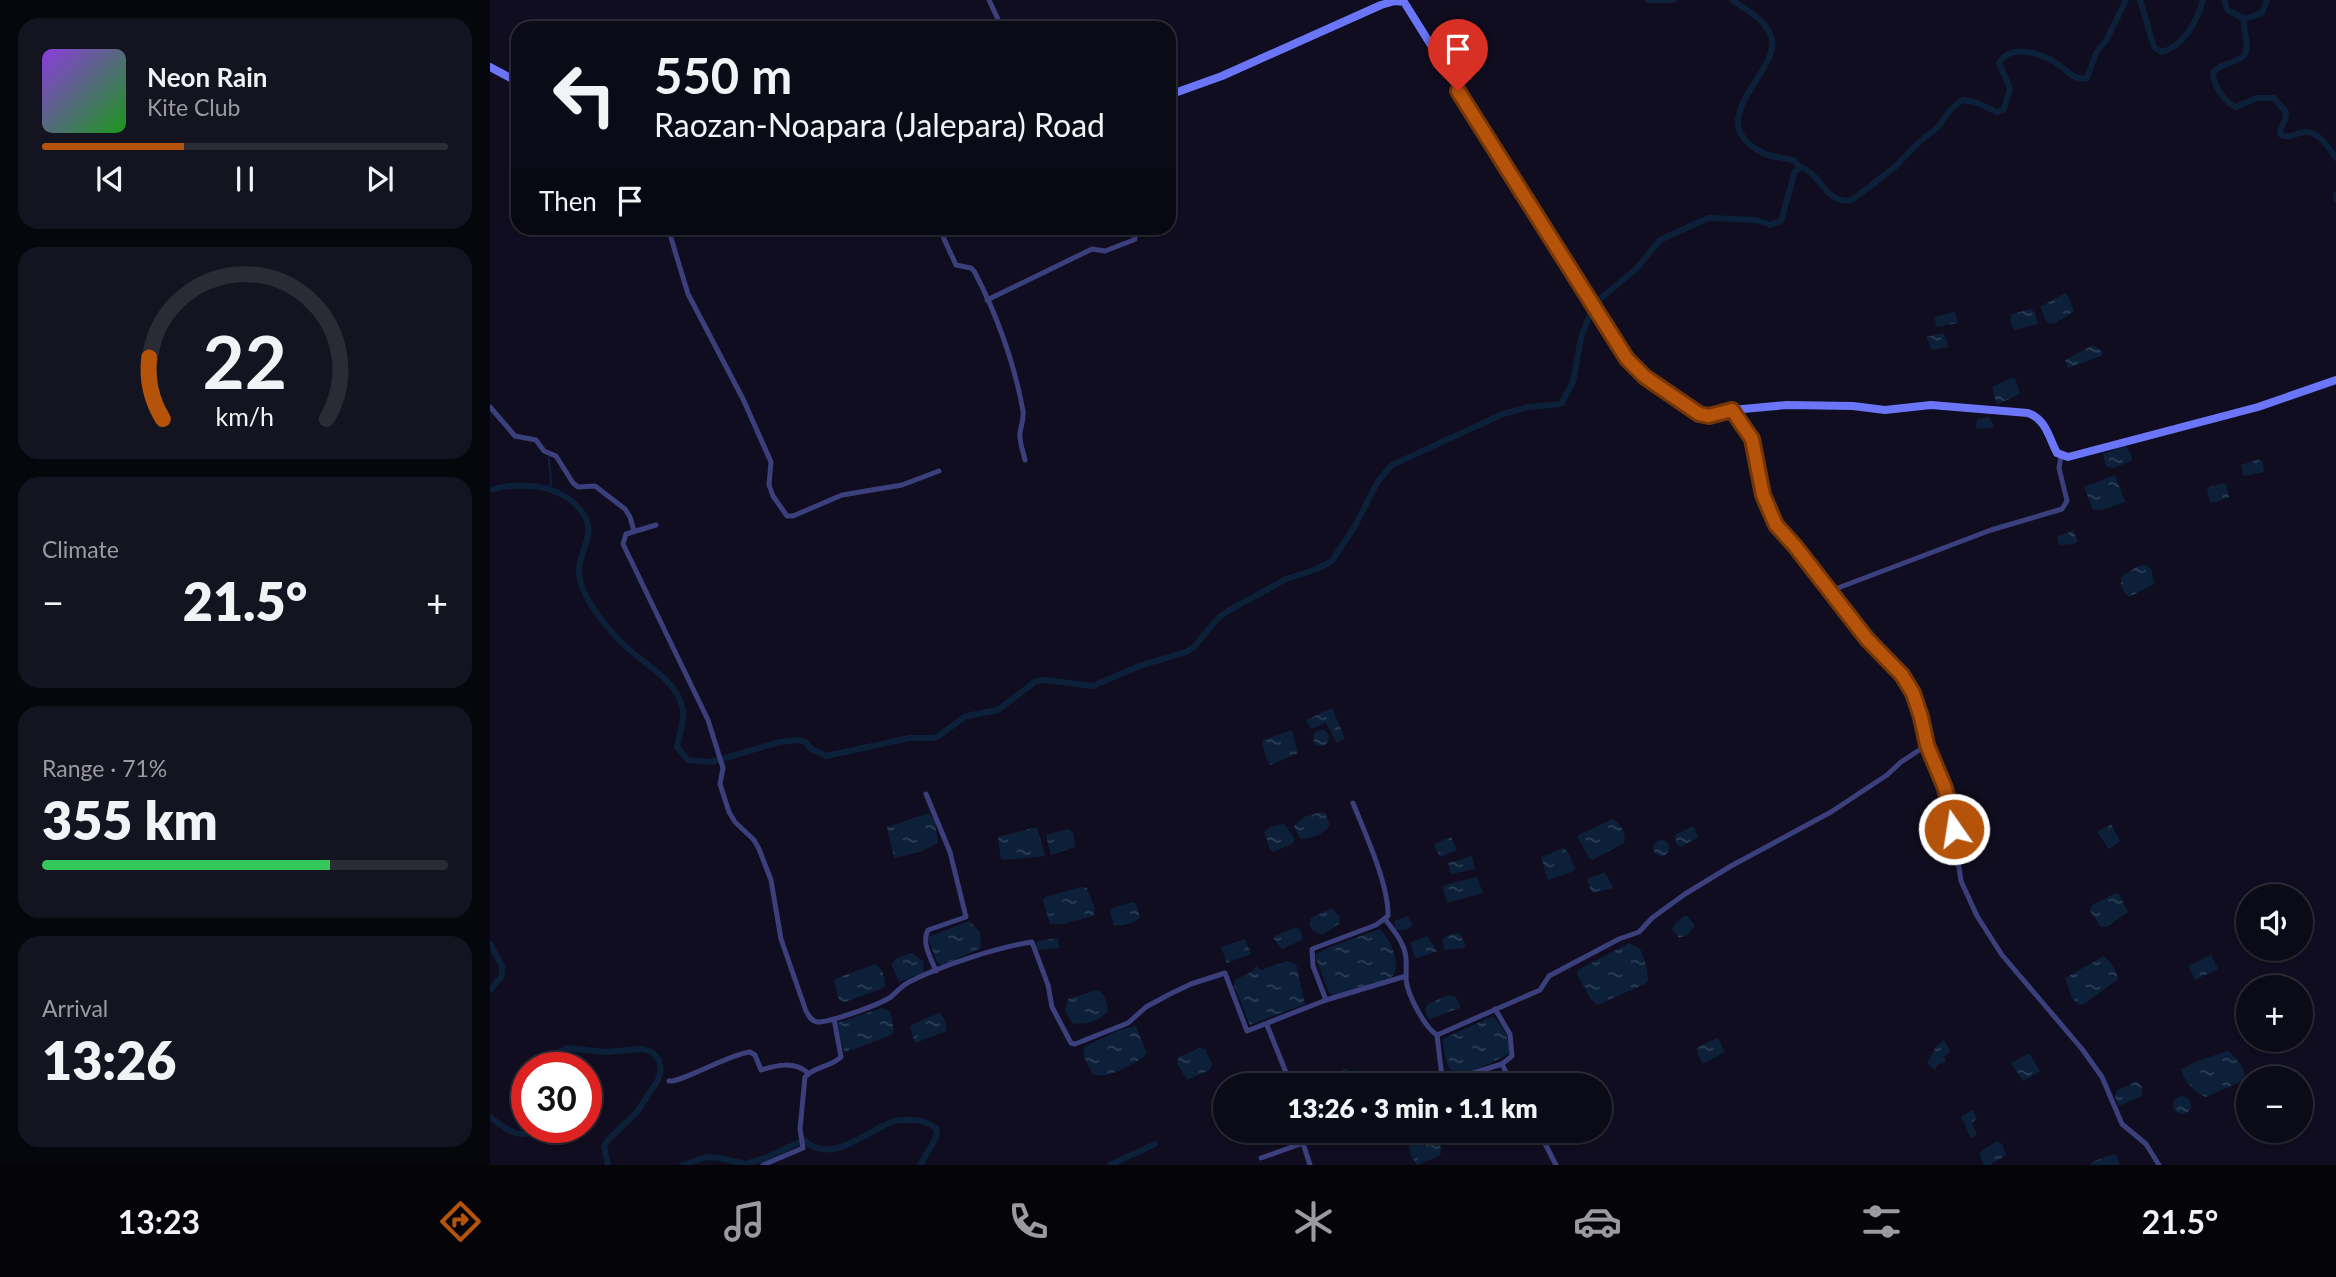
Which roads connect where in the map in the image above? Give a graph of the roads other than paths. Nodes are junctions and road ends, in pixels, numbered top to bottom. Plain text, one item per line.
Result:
1 (989, 0) edge
2 (1400, 0) edge
3 (999, 21) edge
4 (490, 67) edge
5 (511, 78) edge
6 (1176, 92) edge
7 (670, 235) edge
8 (942, 235) edge
9 (1135, 235) edge
10 (987, 300) junction
11 (2336, 380) edge
12 (490, 407) edge
13 (1732, 410) junction
14 (2061, 456) junction
15 (1026, 460) dead end
16 (939, 471) dead end
17 (656, 525) dead end
18 (634, 531) junction
19 (1830, 591) junction
20 (1927, 745) junction
21 (926, 794) dead end
22 (1353, 803) dead end
23 (1385, 919) junction
24 (936, 971) junction
25 (1406, 976) junction
26 (1326, 1000) junction
27 (1495, 1009) junction
28 (834, 1019) junction
29 (1267, 1025) junction
30 (1437, 1035) junction
31 (1502, 1064) junction
32 (808, 1073) junction
33 (1286, 1073) edge
34 (1442, 1073) edge
35 (1473, 1073) edge
36 (1506, 1073) edge
37 (669, 1081) dead end
38 (1303, 1143) joint
39 (1545, 1143) edge
40 (1261, 1158) dead end
41 (763, 1165) edge
42 (1310, 1165) edge
43 (1556, 1165) edge
44 (2159, 1165) edge

1 - 3 street
2 - 6 main road
2 - 13 main road
4 - 5 main road
7 - 16 street
8 - 10 street
9 - 10 street
10 - 15 street
11 - 14 main road
12 - 18 street
13 - 14 main road
13 - 19 street
14 - 19 street
17 - 18 street
18 - 28 street
19 - 20 street
20 - 27 street
20 - 44 street
21 - 24 street
22 - 23 street
23 - 25 street
23 - 26 street
24 - 28 street
24 - 29 street
25 - 26 street
25 - 30 street
26 - 29 street
27 - 30 street
27 - 31 street
28 - 32 street
29 - 33 street
30 - 34 street
31 - 35 street
31 - 36 street
32 - 37 street
32 - 41 street
38 - 40 street
38 - 42 street
39 - 43 street

